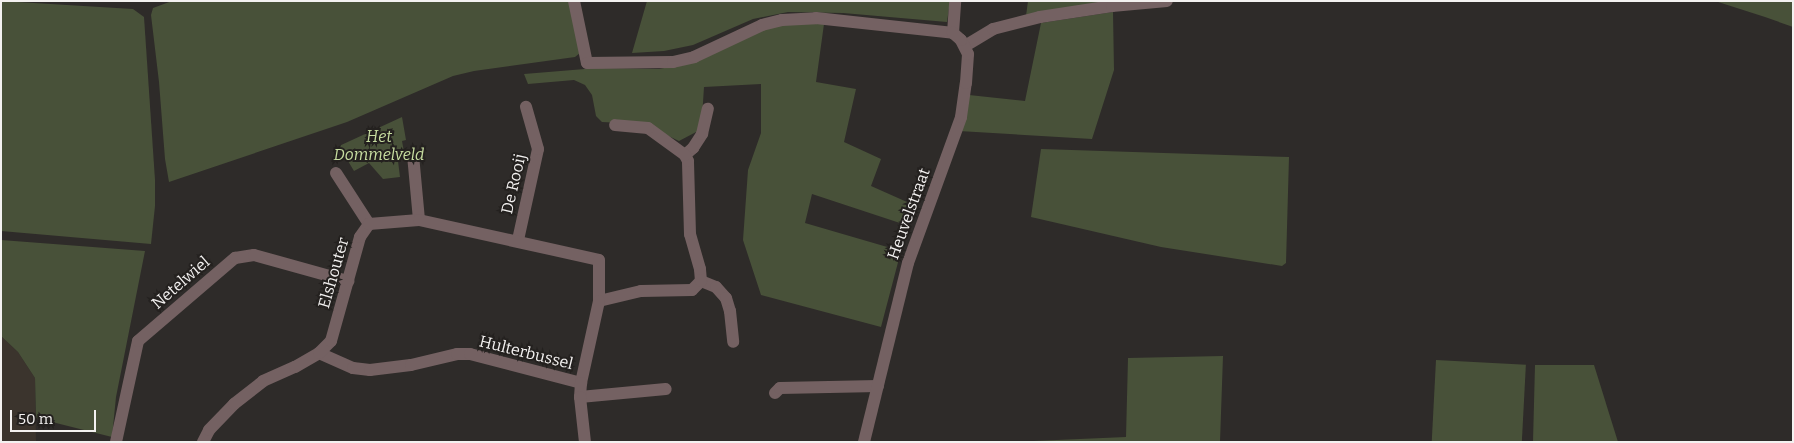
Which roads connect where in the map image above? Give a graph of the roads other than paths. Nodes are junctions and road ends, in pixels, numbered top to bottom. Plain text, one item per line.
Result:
1 (574, 1) edge
2 (956, 1) edge
3 (1167, 1) edge
4 (953, 33) junction
5 (965, 46) junction
6 (526, 106) dead end
7 (708, 109) dead end
8 (615, 125) dead end
9 (413, 155) dead end
10 (684, 155) junction
11 (336, 173) dead end
12 (419, 220) junction
13 (369, 224) junction
14 (518, 240) junction
15 (701, 281) junction
16 (348, 282) junction
17 (599, 302) junction
18 (733, 342) dead end
19 (319, 352) junction
20 (581, 383) junction
21 (878, 386) junction
22 (666, 389) dead end
23 (775, 393) dead end
24 (580, 397) junction
25 (116, 442) edge
26 (203, 442) edge
27 (585, 442) edge
28 (864, 442) edge

1 - 4 street
2 - 4 street
3 - 5 street
4 - 5 street
5 - 21 street, Heuvelstraat
6 - 14 street, De Rooij
7 - 10 street
8 - 10 street
9 - 12 street
10 - 15 street
11 - 13 street
12 - 13 street, Elshouter
12 - 14 street, Elshouter
13 - 16 street, Elshouter
14 - 17 street, Elshouter
15 - 17 street
15 - 18 street
16 - 19 street, Elshouter
16 - 25 street, Netelwiel
17 - 20 street
19 - 20 street, Hulterbussel
19 - 26 street, Elshouter
20 - 24 street
21 - 23 street
21 - 28 street, Heuvelstraat
22 - 24 street
24 - 27 street

